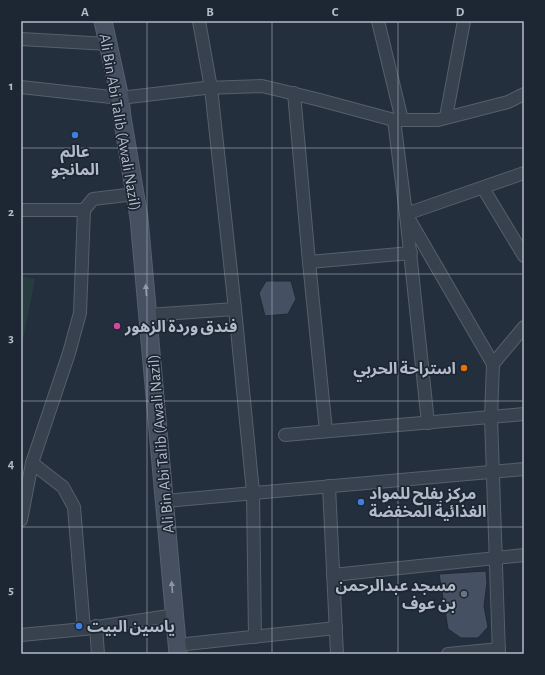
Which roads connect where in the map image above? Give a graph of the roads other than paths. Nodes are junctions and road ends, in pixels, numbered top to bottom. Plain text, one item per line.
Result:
1 (103, 21) edge
2 (199, 21) edge
3 (378, 21) edge
4 (464, 21) edge
5 (21, 39) edge
6 (108, 44) junction
7 (21, 88) edge
8 (211, 88) junction
9 (294, 93) junction
10 (524, 94) edge
11 (120, 98) junction
12 (446, 117) junction
13 (398, 120) junction
14 (524, 173) edge
15 (483, 188) junction
16 (135, 194) junction
17 (21, 210) edge
18 (84, 210) junction
19 (406, 214) junction
20 (411, 253) junction
21 (524, 256) edge
22 (309, 262) junction
23 (235, 309) junction
24 (148, 315) junction
25 (524, 327) edge
26 (493, 364) junction
27 (524, 414) edge
28 (490, 417) junction
29 (428, 423) junction
30 (326, 431) junction
31 (285, 435) dead end
32 (32, 463) junction
33 (524, 469) edge
34 (492, 472) junction
35 (329, 486) junction
36 (253, 492) junction
37 (165, 501) junction
38 (21, 520) edge
39 (524, 555) edge
40 (495, 557) junction
41 (333, 575) junction
42 (175, 615) junction
43 (96, 626) junction
44 (336, 628) junction
45 (84, 629) junction
46 (21, 635) edge
47 (255, 637) junction
48 (178, 650) edge
49 (499, 651) edge
50 (98, 654) edge
51 (337, 654) edge
52 (448, 654) edge

1 - 6 main road, Ali Bin Abi Talib (Awali Nazil)
2 - 8 street
3 - 13 street
4 - 12 street
5 - 6 street
6 - 11 main road, Ali Bin Abi Talib (Awali Nazil)
7 - 11 street
8 - 9 street
8 - 11 street
8 - 23 street
9 - 13 street
9 - 22 street
10 - 12 street
11 - 16 main road, Ali Bin Abi Talib (Awali Nazil)
12 - 13 street
13 - 19 street
14 - 15 street
15 - 19 street
15 - 21 street
16 - 18 street
24 -> 16 main road, Ali Bin Abi Talib (Awali Nazil)
17 - 18 street
18 - 32 street
19 - 20 street
19 - 26 street
20 - 22 street
20 - 29 street
22 - 30 street
23 - 24 street
23 - 36 street
24 - 37 main road, Ali Bin Abi Talib (Awali Nazil)
25 - 26 street
26 - 28 street
27 - 28 street
28 - 29 street
28 - 34 street
29 - 30 street
30 - 31 street
32 - 38 street
32 - 45 street
33 - 34 street
34 - 35 street
34 - 40 street
35 - 36 street
35 - 41 street
36 - 37 street
36 - 47 street
42 -> 37 main road, Ali Bin Abi Talib (Awali Nazil)
39 - 40 street
40 - 41 street
40 - 49 street
41 - 44 street
42 - 43 street
42 - 48 main road, Ali Bin Abi Talib (Awali Nazil)
43 - 45 street
43 - 50 street
44 - 47 street
44 - 51 street
45 - 46 street
47 - 48 street
49 - 52 street

